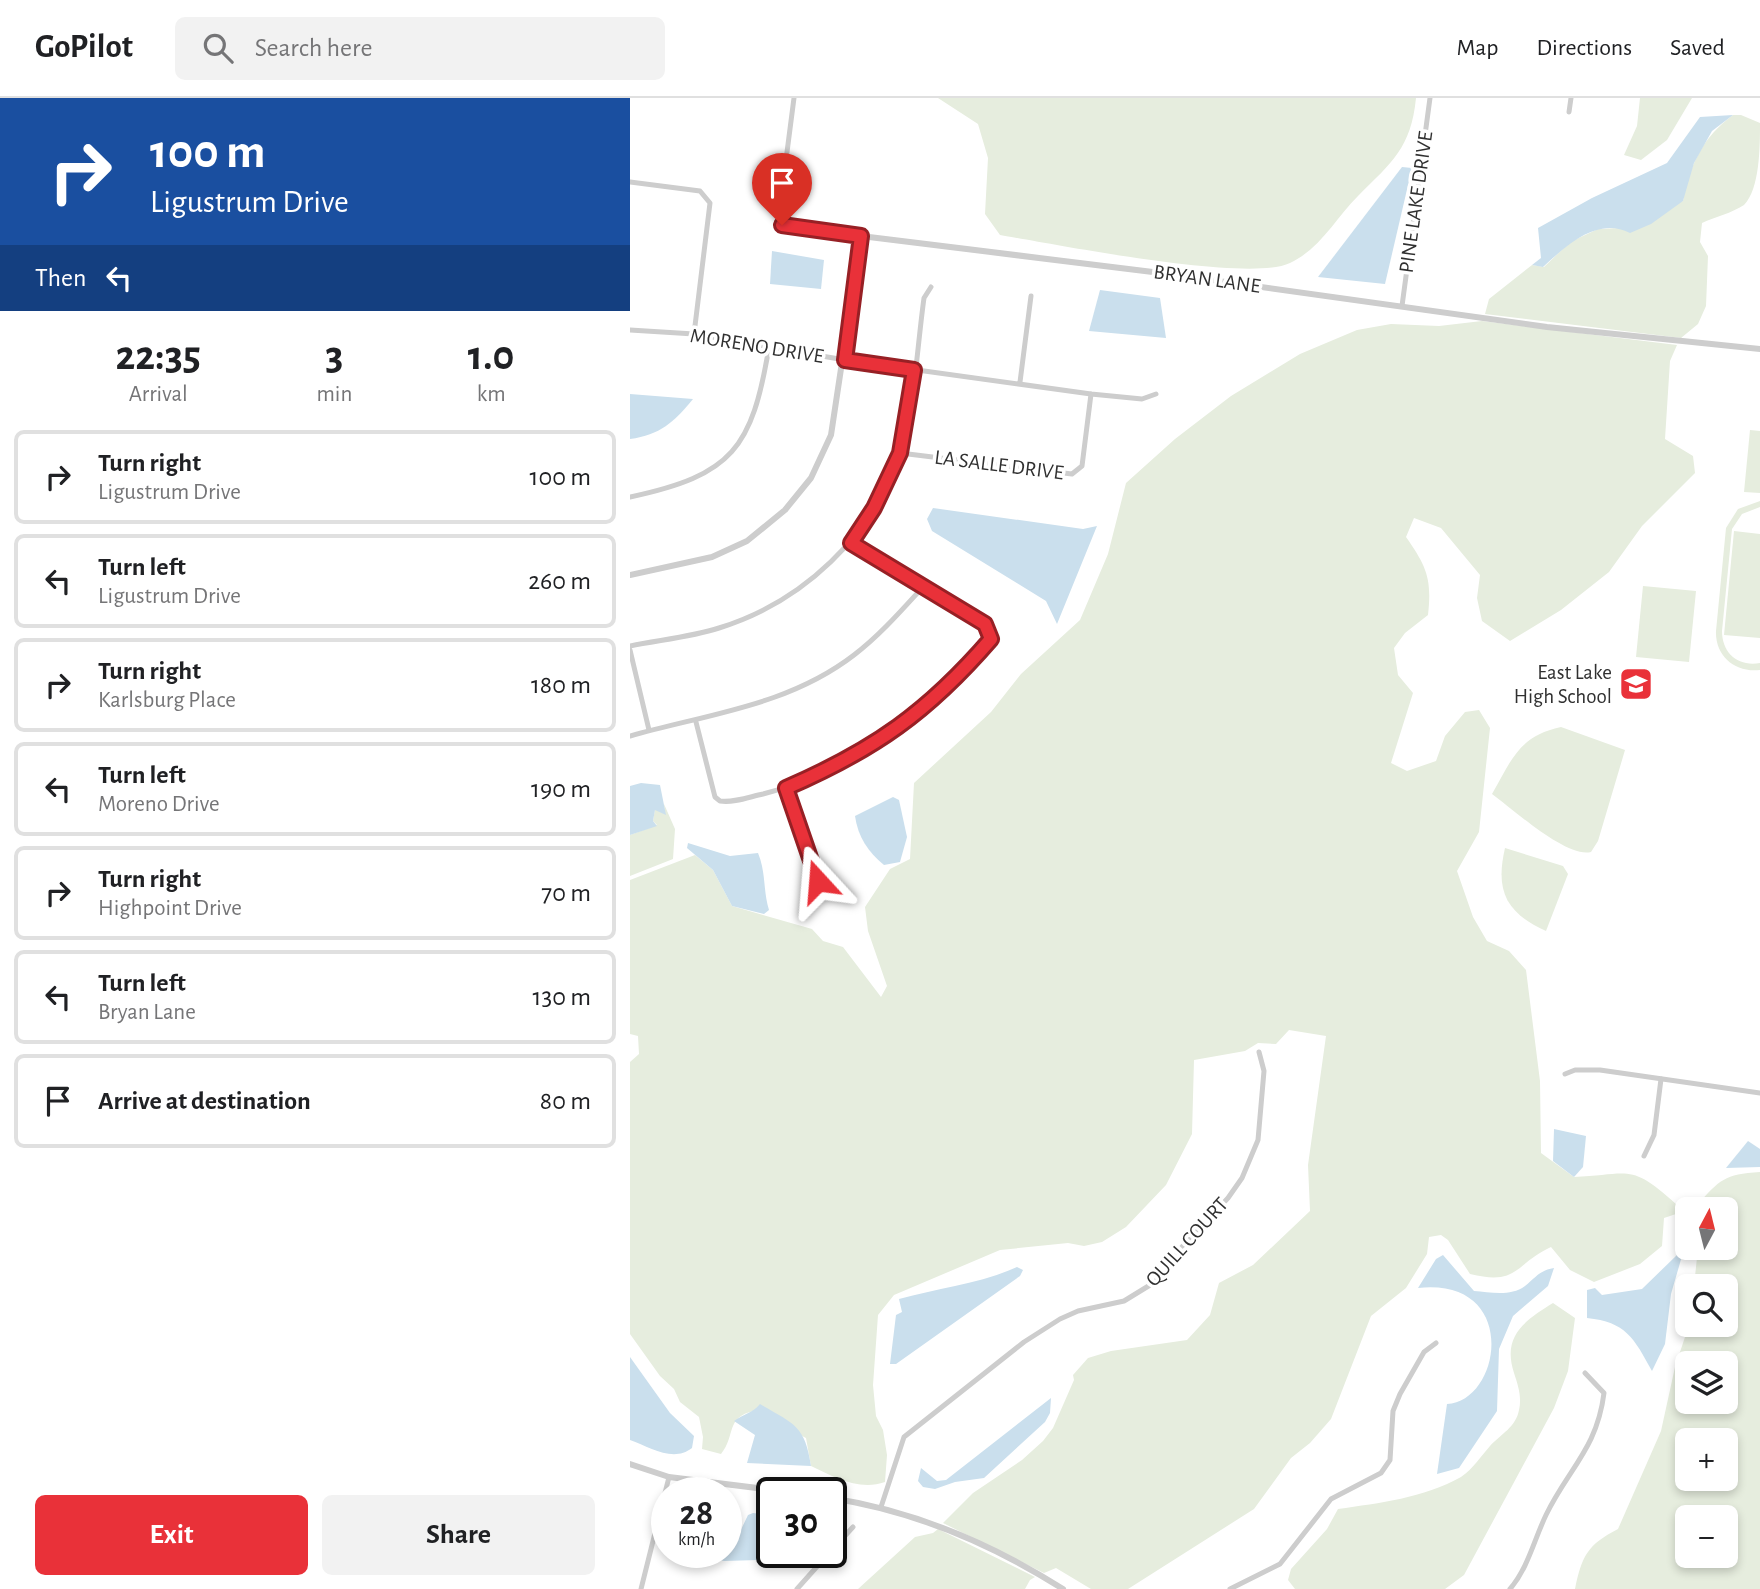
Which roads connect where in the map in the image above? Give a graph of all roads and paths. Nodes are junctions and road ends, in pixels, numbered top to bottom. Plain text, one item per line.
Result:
1 (794, 98) edge
2 (1430, 98) edge
3 (1571, 98) edge
4 (1569, 112) dead end
5 (630, 182) edge
6 (861, 236) junction
7 (931, 287) dead end
8 (1031, 296) dead end
9 (1402, 306) junction
10 (630, 330) edge
11 (694, 334) junction
12 (769, 347) junction
13 (1760, 349) edge
14 (845, 360) junction
15 (914, 370) junction
16 (1020, 382) junction
17 (1091, 394) junction
18 (1156, 394) dead end
19 (900, 453) junction
20 (630, 497) edge
21 (851, 543) junction
22 (630, 575) edge
23 (922, 587) junction
24 (630, 648) edge
25 (696, 722) junction
26 (649, 730) junction
27 (630, 736) edge
28 (786, 788) junction
29 (818, 881) dead end
30 (1259, 1052) dead end
31 (1565, 1074) dead end
32 (1661, 1079) junction
33 (1760, 1093) edge
34 (1644, 1156) dead end
35 (1436, 1343) dead end
36 (1585, 1373) dead end
37 (630, 1464) edge
38 (668, 1477) edge
39 (847, 1501) edge
40 (881, 1507) junction
41 (853, 1527) dead end
42 (847, 1534) edge
43 (651, 1548) edge
44 (816, 1568) edge
45 (641, 1589) edge
46 (797, 1589) edge
47 (1063, 1589) edge
48 (1230, 1589) edge
49 (1510, 1589) edge

1 - 6 street, BRYAN LANE
2 - 9 street, PINE LAKE DRIVE
3 - 4 street
5 - 11 street
6 - 9 street, BRYAN LANE
6 - 14 street
7 - 15 street
8 - 16 street
9 - 13 street, BRYAN LANE
10 - 11 street, MORENO DRIVE
11 - 12 street, MORENO DRIVE
12 - 14 street, MORENO DRIVE
12 - 20 street
14 - 15 street, MORENO DRIVE
14 - 22 street
15 - 16 street, MORENO DRIVE
15 - 19 street
16 - 17 street, MORENO DRIVE
17 - 18 street
17 - 19 street, LA SALLE DRIVE
19 - 21 street
21 - 23 street
21 - 24 street
23 - 25 street
23 - 28 street
24 - 26 street
25 - 26 street
25 - 28 street
26 - 27 street
28 - 29 street
30 - 40 street, QUILL COURT
31 - 32 street
32 - 33 street
32 - 34 street
35 - 48 street
36 - 49 street
37 - 38 street
39 - 40 street
40 - 47 street
41 - 42 street
43 - 45 street
44 - 46 street

